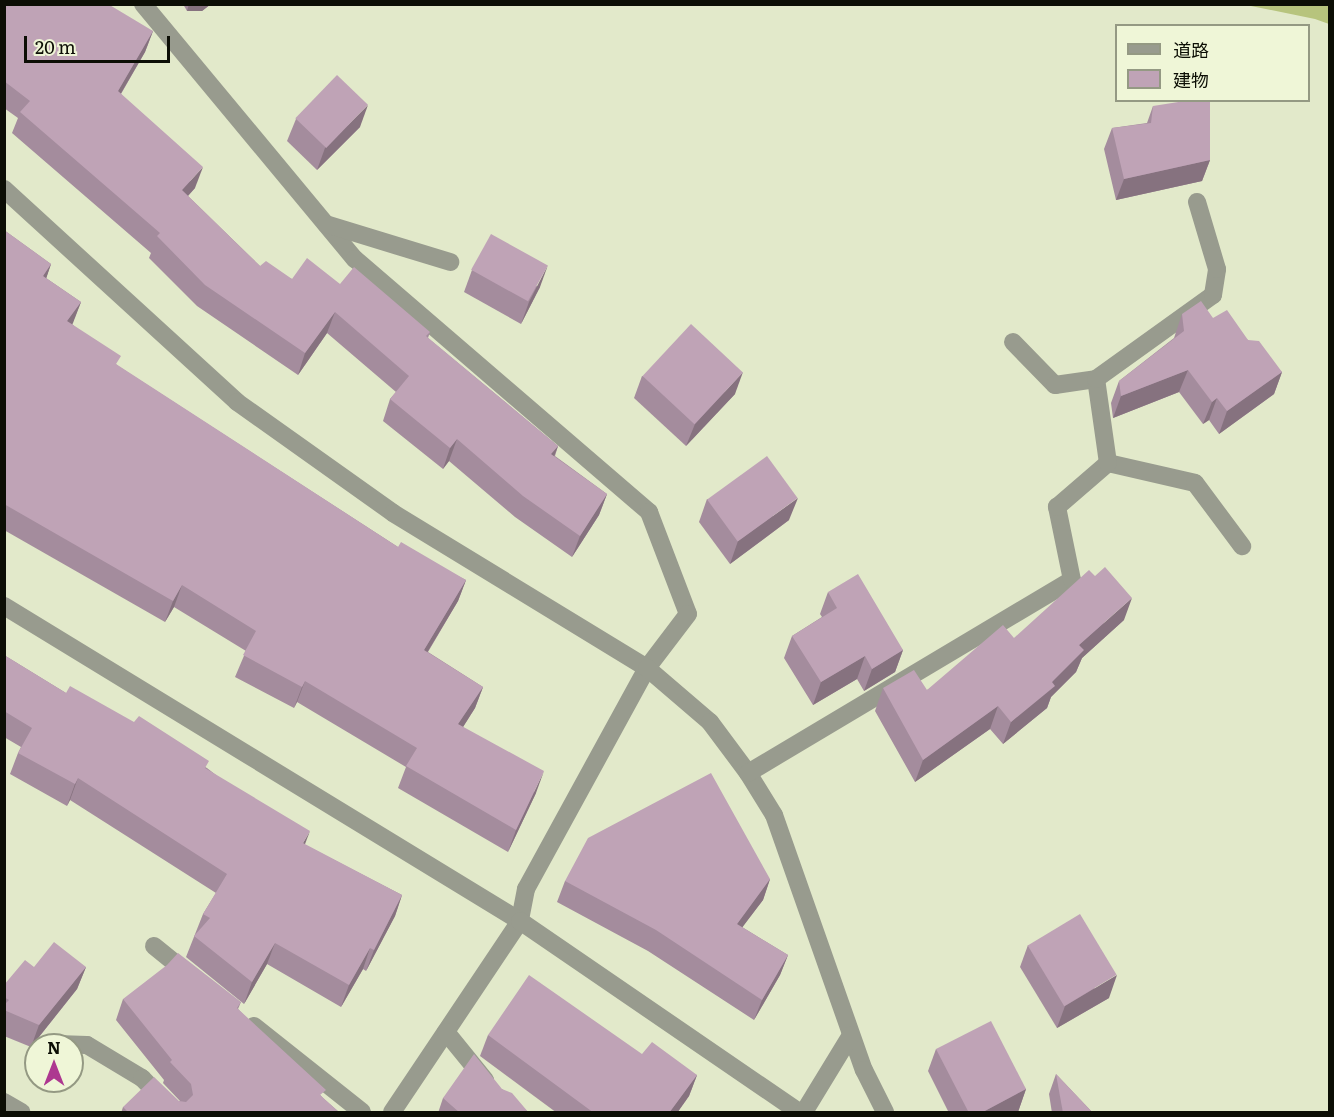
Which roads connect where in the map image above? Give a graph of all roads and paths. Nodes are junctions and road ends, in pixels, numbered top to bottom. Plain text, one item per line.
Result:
1 (143, 4) edge
2 (4, 189) edge
3 (1197, 202) dead end
4 (326, 224) junction
5 (450, 262) dead end
6 (1013, 342) dead end
7 (1096, 380) junction
8 (1108, 463) junction
9 (1242, 546) dead end
10 (4, 606) edge
11 (647, 668) junction
12 (748, 773) junction
13 (520, 921) junction
14 (154, 946) dead end
15 (209, 990) edge
16 (236, 1011) edge
17 (446, 1032) junction
18 (851, 1035) junction
19 (84, 1045) edge
20 (496, 1094) edge
21 (4, 1102) edge
22 (21, 1113) edge
23 (175, 1113) edge
24 (362, 1113) edge
25 (392, 1113) edge
26 (799, 1113) edge
27 (804, 1113) edge
28 (885, 1113) edge

1 - 4 street
2 - 11 street
3 - 7 street
4 - 5 street
4 - 11 street
6 - 7 street
7 - 8 street
8 - 9 street
8 - 12 street
10 - 13 street
11 - 12 street
11 - 13 street
12 - 18 street
13 - 17 street
13 - 26 street
14 - 15 street
16 - 24 street
17 - 20 street
17 - 25 street
18 - 27 street
18 - 28 street
19 - 23 street
21 - 22 street

